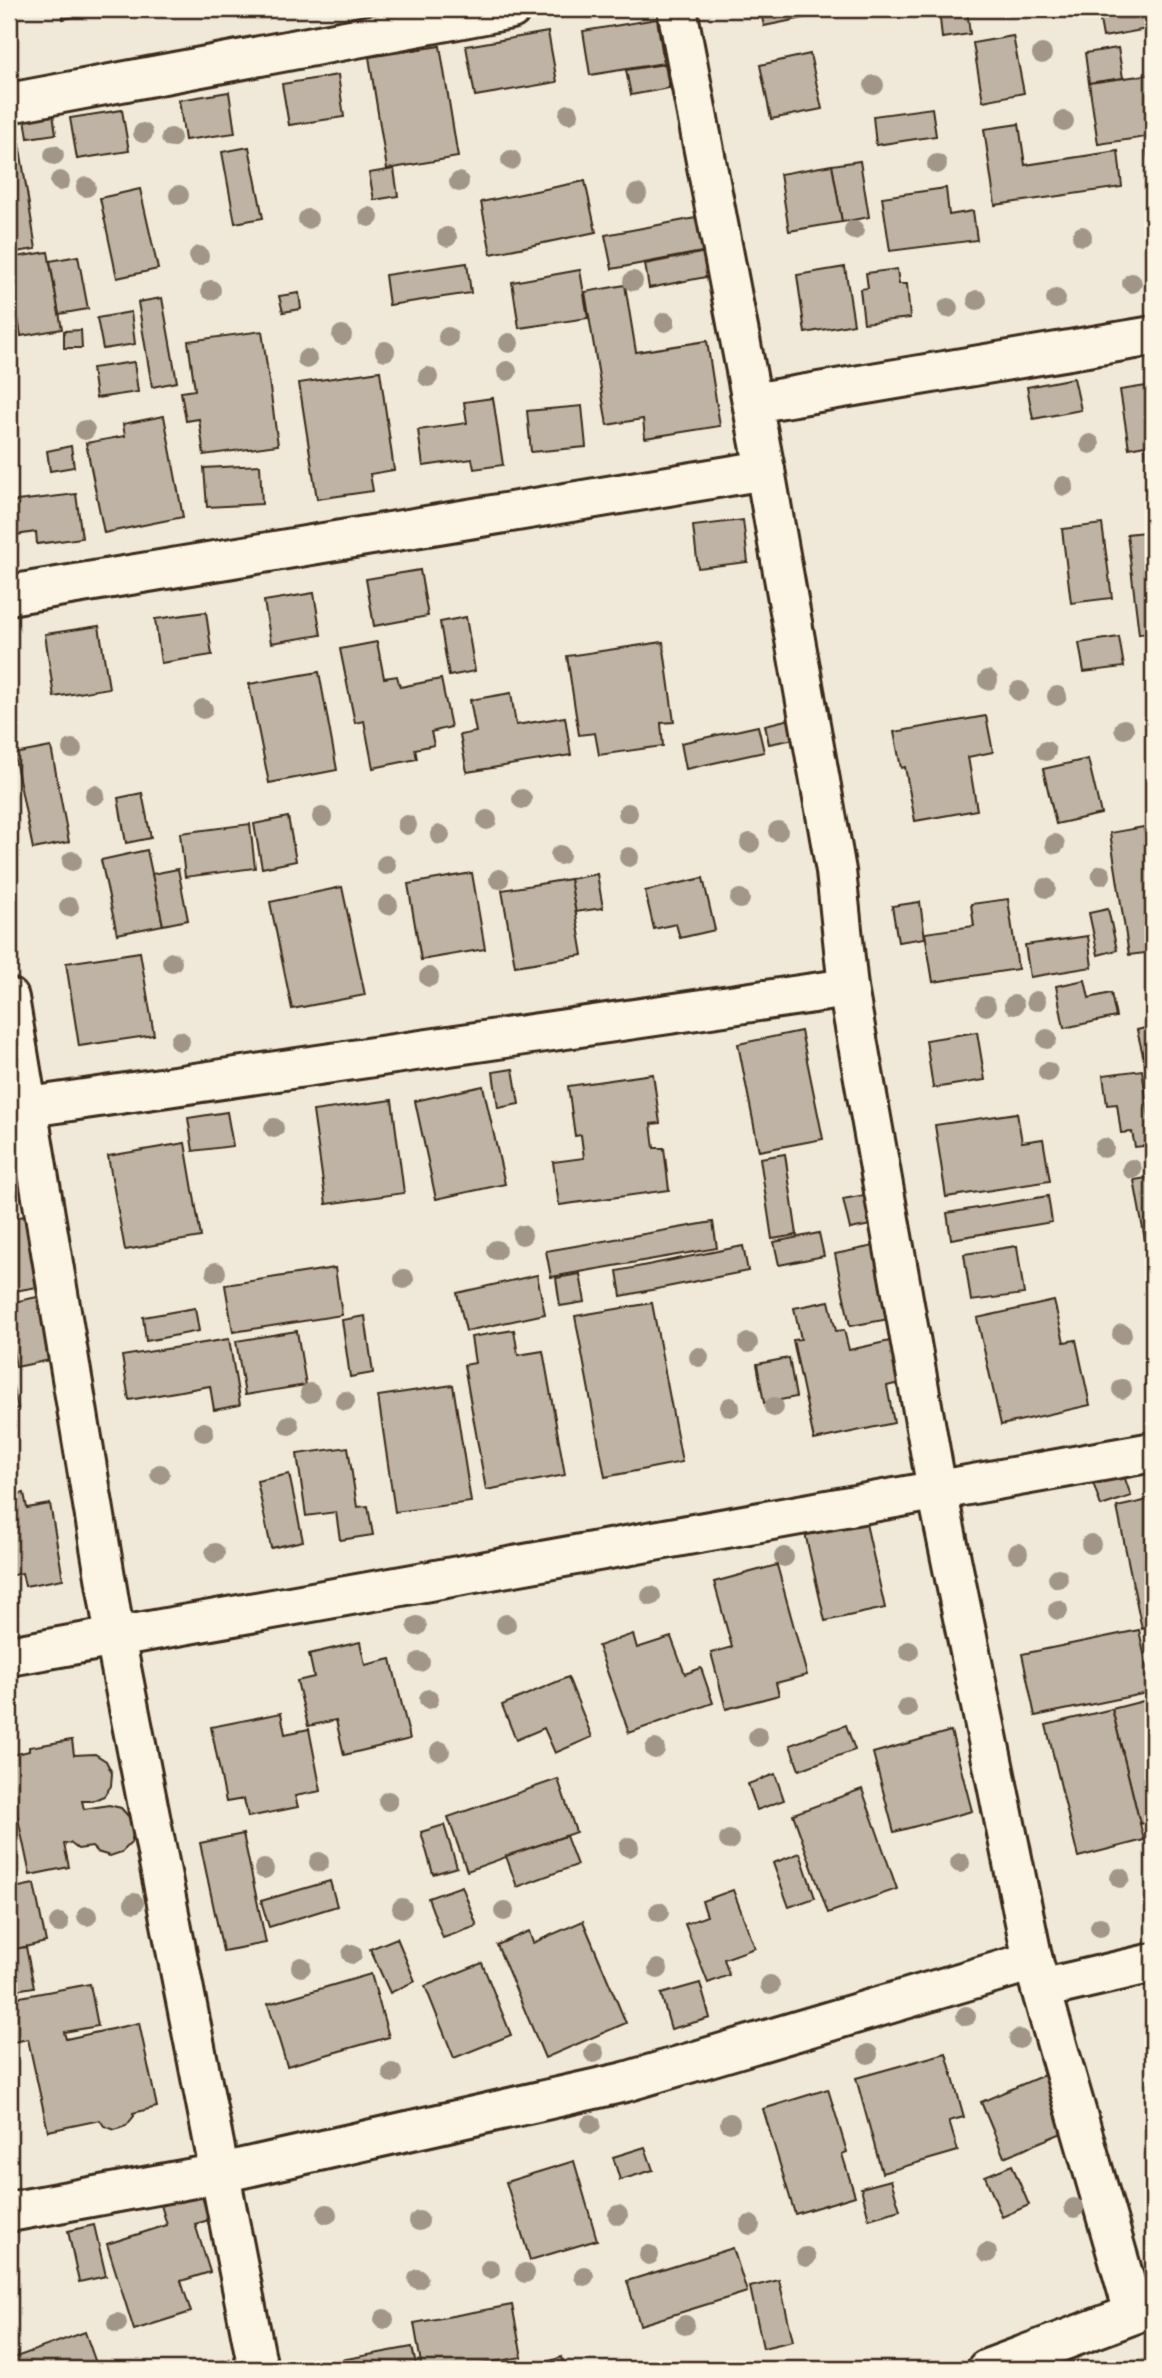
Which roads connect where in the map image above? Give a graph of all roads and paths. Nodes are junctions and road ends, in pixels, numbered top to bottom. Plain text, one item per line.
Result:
1 (511, 9) edge
2 (677, 9) edge
3 (9, 103) edge
4 (1153, 335) edge
5 (752, 403) junction
6 (765, 470) junction
7 (9, 595) edge
8 (848, 988) junction
9 (9, 998) edge
10 (18, 1108) edge
11 (1153, 1452) edge
12 (937, 1490) junction
13 (115, 1637) junction
14 (9, 1656) edge
15 (1153, 1963) edge
16 (1037, 1975) junction
17 (221, 2173) junction
18 (9, 2212) edge
19 (1143, 2310) edge
20 (258, 2369) edge
21 (987, 2369) edge

1 - 3 street
2 - 5 street
4 - 5 street
5 - 6 street
6 - 7 street
6 - 8 street
8 - 10 street
8 - 12 street
9 - 10 street
10 - 13 street
11 - 12 street
12 - 13 street
12 - 16 street
13 - 14 street
13 - 17 street
15 - 16 street
16 - 17 street
16 - 19 street
17 - 18 street
17 - 20 street
19 - 21 street

